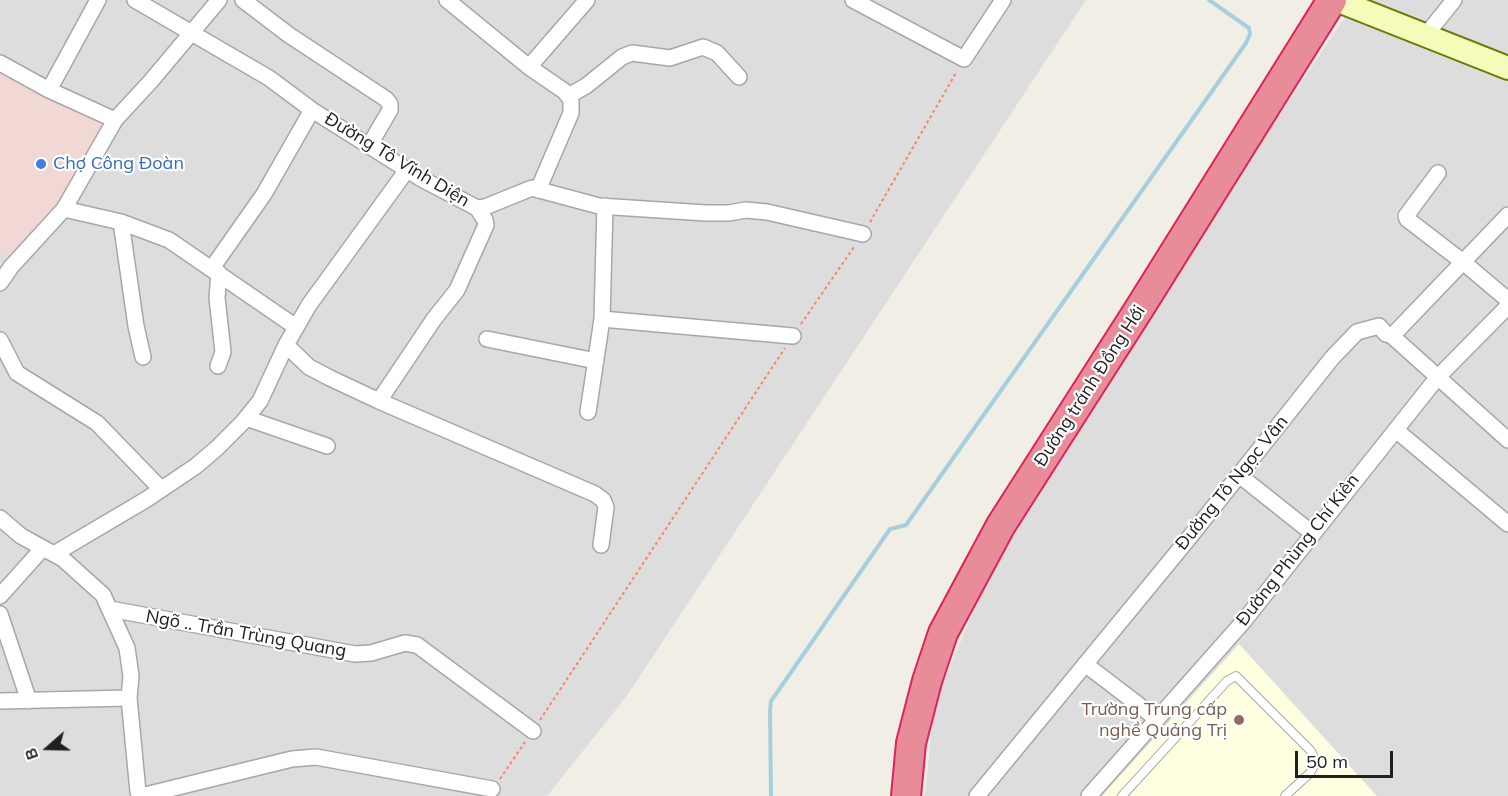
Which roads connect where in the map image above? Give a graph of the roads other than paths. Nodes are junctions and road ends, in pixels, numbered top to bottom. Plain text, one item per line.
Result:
1 (98, 0) edge
2 (135, 0) edge
3 (219, 0) edge
4 (243, 0) edge
5 (447, 0) edge
6 (587, 0) edge
7 (853, 0) edge
8 (1003, 0) edge
9 (1334, 0) edge
10 (1454, 0) edge
11 (192, 33) junction
12 (1426, 35) junction
13 (0, 63) edge
14 (529, 67) junction
15 (1508, 68) edge
16 (739, 77) dead end
17 (49, 90) junction
18 (568, 96) junction
19 (312, 110) junction
20 (115, 120) junction
21 (369, 146) junction
22 (407, 170) junction
23 (1438, 173) dead end
24 (538, 190) junction
25 (606, 206) junction
26 (477, 208) junction
27 (64, 209) junction
28 (1508, 215) edge
29 (121, 222) junction
30 (863, 234) road end
31 (1463, 262) junction
32 (6, 264) edge
33 (216, 271) junction
34 (0, 283) edge
35 (1508, 300) edge
36 (1508, 306) edge
37 (602, 319) junction
38 (296, 327) junction
39 (793, 336) road end
40 (1392, 336) junction
41 (487, 339) dead end
42 (0, 340) edge
43 (286, 345) junction
44 (143, 357) dead end
45 (596, 361) junction
46 (218, 366) dead end
47 (1437, 378) junction
48 (378, 401) junction
49 (588, 412) dead end
50 (246, 418) junction
51 (1396, 431) junction
52 (1508, 440) edge
53 (327, 446) dead end
54 (1239, 475) junction
55 (161, 489) junction
56 (0, 518) edge
57 (1508, 524) edge
58 (1312, 533) junction
59 (602, 545) dead end
60 (49, 551) junction
61 (0, 596) edge
62 (110, 609) junction
63 (0, 614) edge
64 (1085, 664) junction
65 (129, 698) junction
66 (29, 700) junction
67 (0, 701) edge
68 (1157, 719) junction
69 (533, 731) road end
70 (492, 789) road end
71 (140, 796) edge
72 (906, 796) edge
73 (977, 796) edge
74 (1089, 796) edge
75 (1122, 796) edge
76 (1285, 796) edge

1 - 17 street
2 - 11 street, Đường Tô Vĩnh Diện
3 - 11 street
4 - 21 street
5 - 14 street
6 - 14 street
7 - 8 street
9 - 12 main road
9 - 72 highway, Đường tránh Đồng Hới
10 - 12 street
11 - 19 street, Đường Tô Vĩnh Diện
11 - 20 street
12 - 15 main road
13 - 17 street
14 - 18 street
16 - 18 street
17 - 20 street
18 - 24 street
19 - 21 street, Đường Tô Vĩnh Diện
19 - 33 street
20 - 27 street
21 - 22 street, Đường Tô Vĩnh Diện
22 - 26 street, Đường Tô Vĩnh Diện
22 - 38 street
23 - 31 street
24 - 25 street, Đường Tô Vĩnh Diện
24 - 26 street, Đường Tô Vĩnh Diện
25 - 30 street, Đường Tô Vĩnh Diện
25 - 37 street
26 - 48 street
27 - 29 street
27 - 32 street
28 - 31 street
29 - 33 street
29 - 44 street
31 - 35 street
31 - 40 street
32 - 34 street
33 - 38 street
33 - 46 street
36 - 47 street, Đường Phùng Chí Kiên
37 - 39 street
37 - 45 street
38 - 43 street
40 - 47 street
40 - 54 street, Đường Tô Ngọc Vân
41 - 45 street
42 - 55 street
43 - 48 street
43 - 50 street
45 - 49 street
47 - 51 street, Đường Phùng Chí Kiên
47 - 52 street
48 - 59 street
50 - 53 street
50 - 55 street
51 - 57 street
51 - 58 street, Đường Phùng Chí Kiên
54 - 58 street
54 - 64 street, Đường Tô Ngọc Vân
55 - 60 street
56 - 60 street
58 - 68 street, Đường Phùng Chí Kiên
60 - 61 street
60 - 62 street
62 - 65 street
62 - 69 street, Ngõ .. Trần Trùng Quang
63 - 66 street
64 - 68 street
64 - 73 street, Đường Tô Ngọc Vân
65 - 66 street
65 - 71 street
66 - 67 street
68 - 74 street, Đường Phùng Chí Kiên
70 - 71 street
75 - 76 lane

